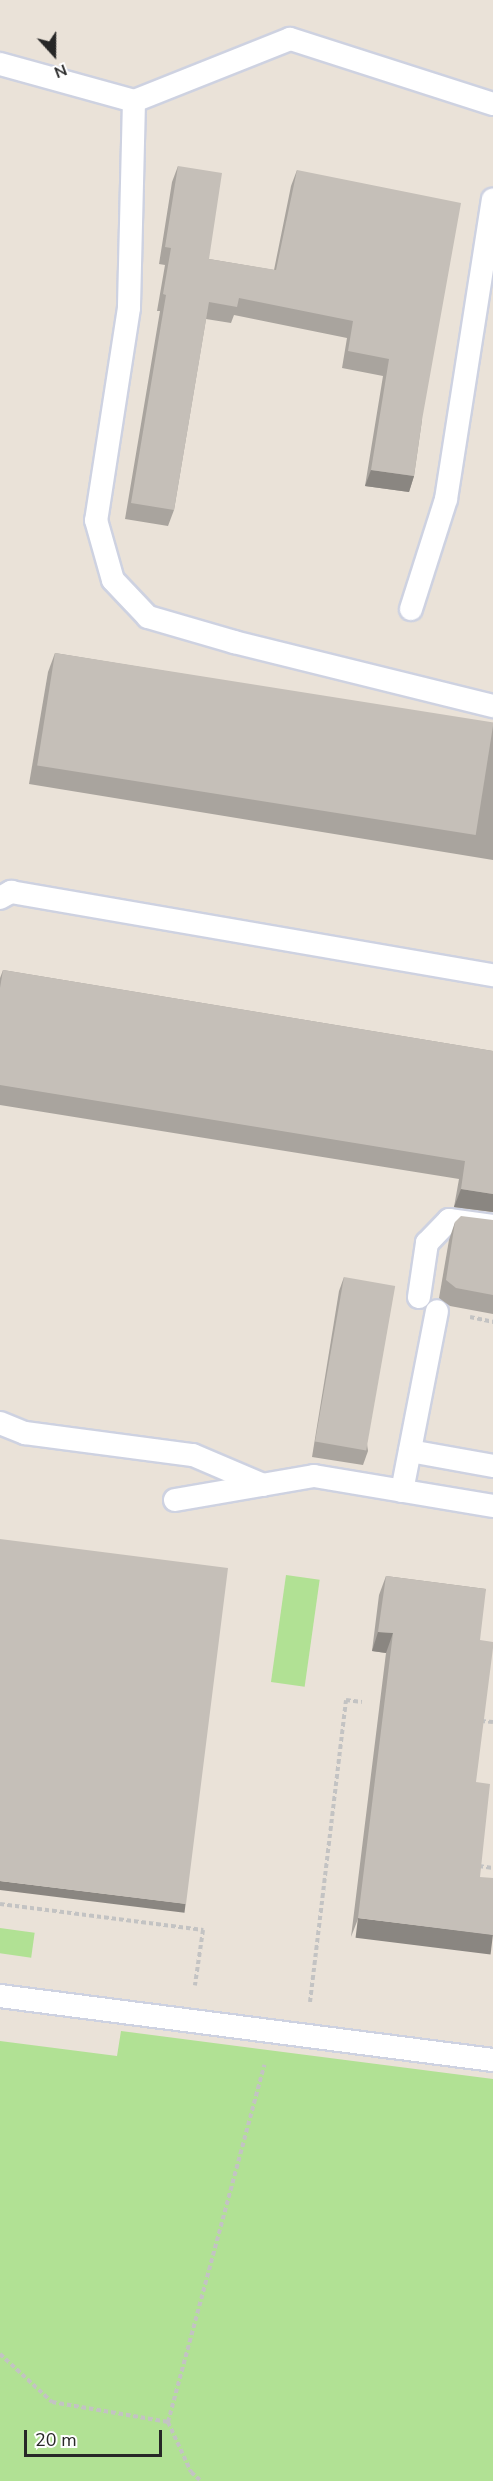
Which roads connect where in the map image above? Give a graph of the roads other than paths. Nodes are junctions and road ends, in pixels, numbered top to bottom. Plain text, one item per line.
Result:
1 (0, 64) edge
2 (134, 101) junction
3 (493, 104) edge
4 (493, 200) edge
5 (411, 609) dead end
6 (493, 706) edge
7 (0, 898) edge
8 (493, 975) edge
9 (493, 1226) edge
10 (419, 1297) dead end
11 (437, 1311) dead end
12 (0, 1423) edge
13 (410, 1451) junction
14 (493, 1466) edge
15 (263, 1485) junction
16 (402, 1491) junction
17 (175, 1500) dead end
18 (493, 1506) edge
19 (0, 1996) edge
20 (493, 2060) edge

1 - 2 lane
2 - 3 lane
2 - 6 lane
4 - 5 lane
7 - 8 lane
9 - 10 lane
11 - 13 lane
12 - 15 lane
13 - 14 lane
13 - 16 lane
15 - 16 lane
15 - 17 lane
16 - 18 lane
19 - 20 lane

